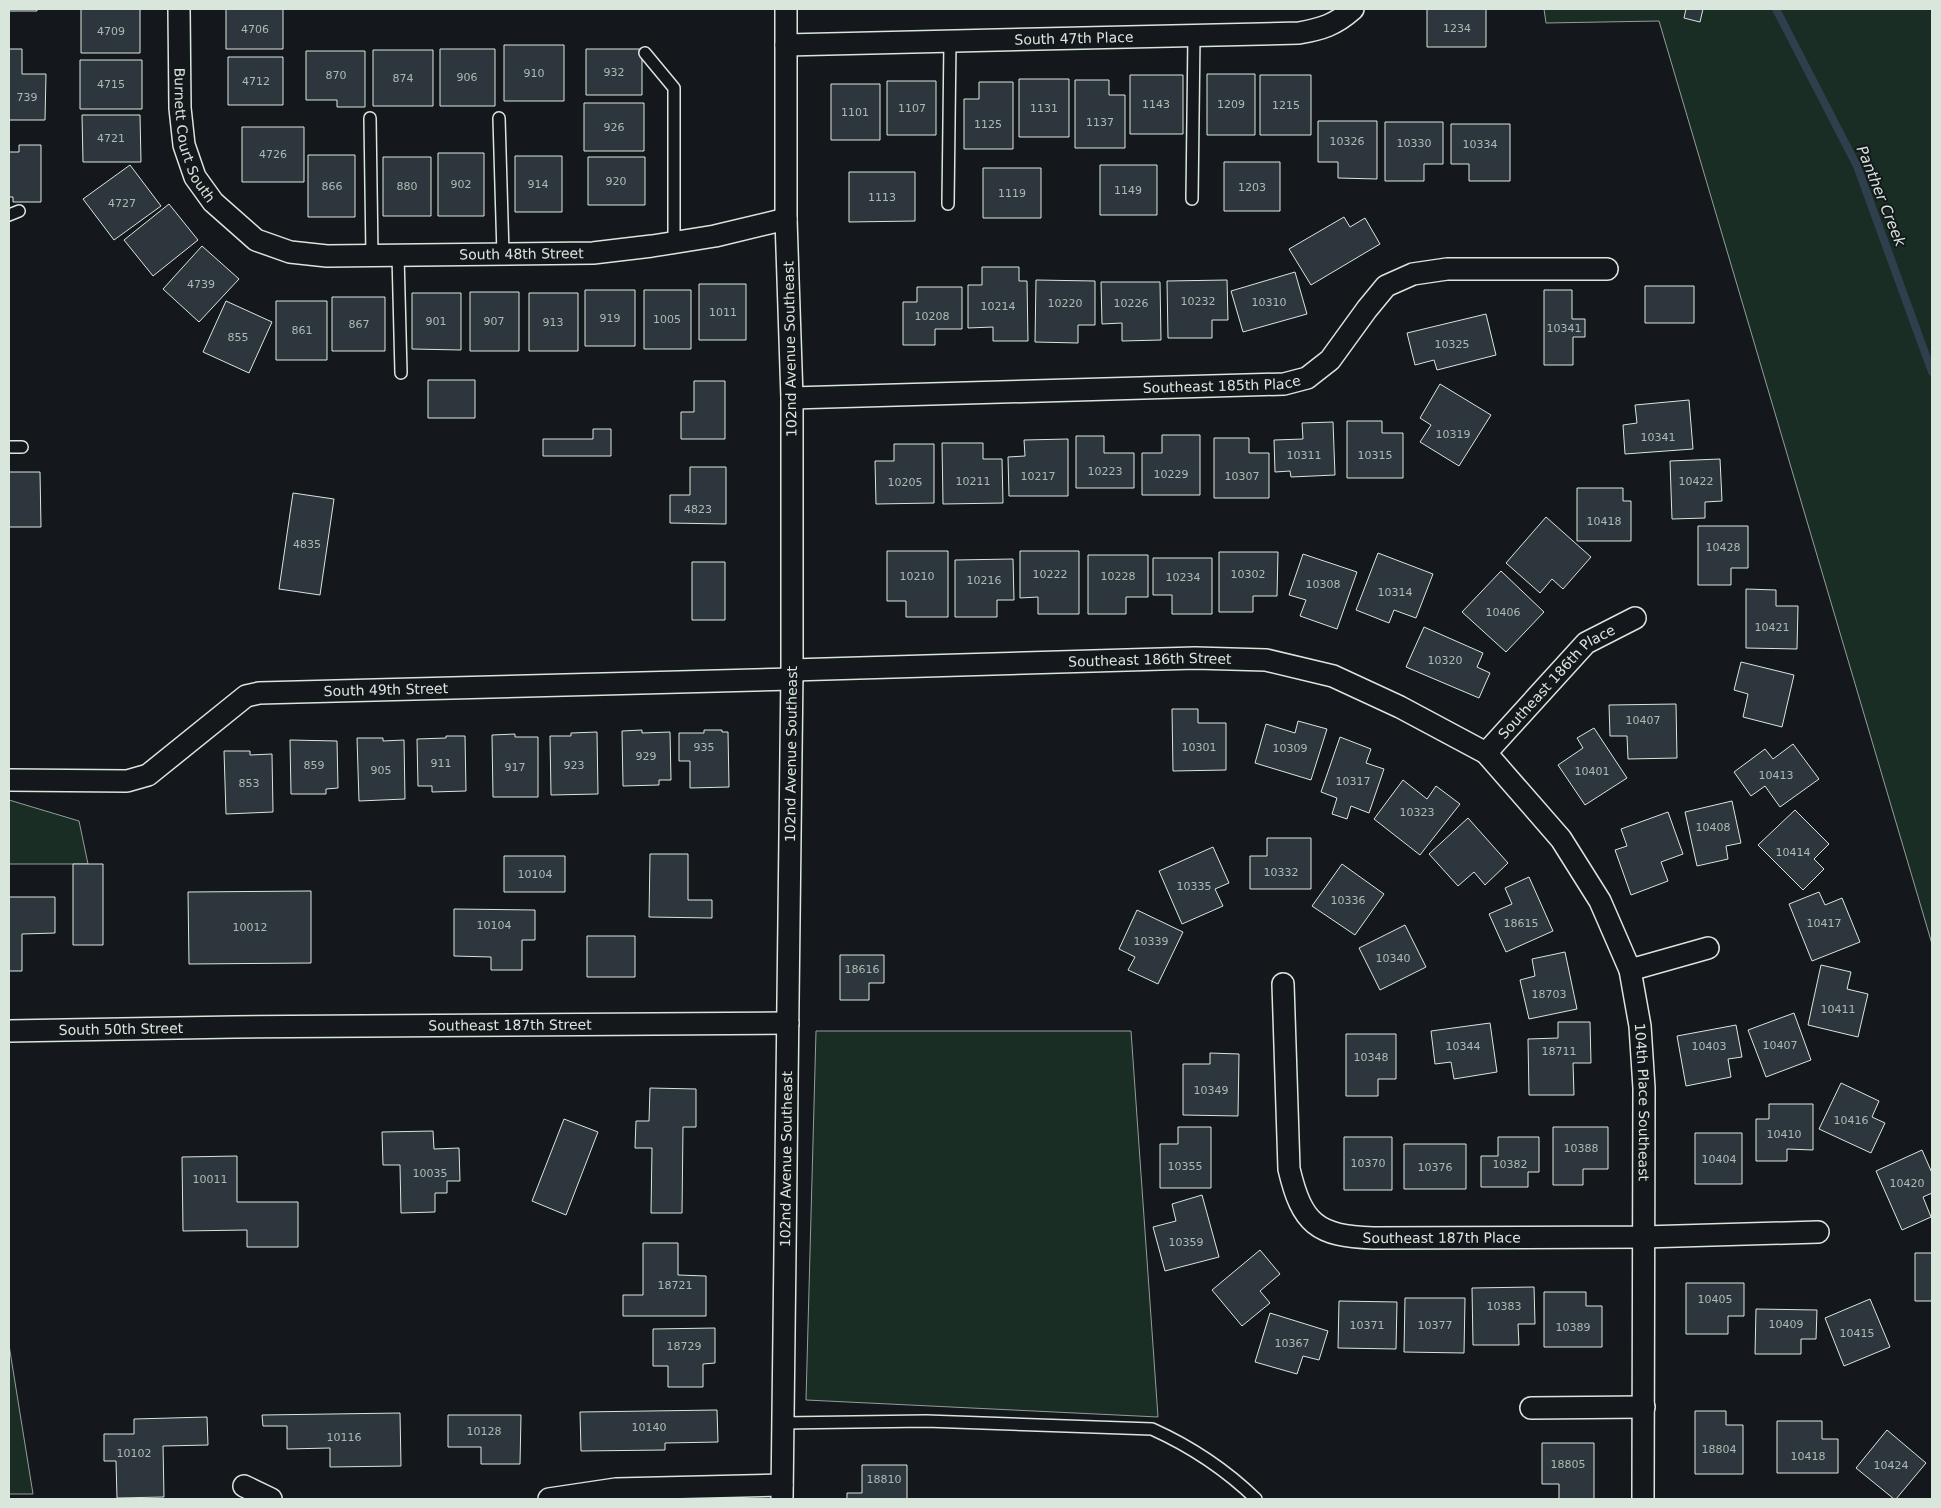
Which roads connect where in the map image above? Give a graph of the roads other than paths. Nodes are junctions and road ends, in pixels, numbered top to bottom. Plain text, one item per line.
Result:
1 (179, 9) edge
2 (786, 9) edge
3 (1353, 9) edge
4 (1194, 35) junction
5 (950, 41) junction
6 (786, 44) junction
7 (644, 53) dead end
8 (370, 118) dead end
9 (499, 118) dead end
10 (1192, 199) dead end
11 (948, 204) dead end
12 (786, 219) junction
13 (256, 240) joint
14 (674, 242) junction
15 (503, 254) junction
16 (372, 255) junction
17 (398, 255) junction
18 (1607, 269) dead end
19 (402, 373) dead end
20 (792, 398) junction
21 (9, 446) edge
22 (22, 447) dead end
23 (1635, 618) dead end
24 (792, 675) junction
25 (1486, 752) junction
26 (9, 780) edge
27 (1708, 948) dead end
28 (1630, 970) junction
29 (1282, 984) dead end
30 (788, 1023) junction
31 (234, 1027) joint
32 (9, 1031) edge
33 (1818, 1232) dead end
34 (1644, 1237) junction
35 (1644, 1407) junction
36 (1531, 1408) dead end
37 (783, 1424) junction
38 (244, 1486) dead end
39 (782, 1492) edge
40 (271, 1499) edge
41 (548, 1499) edge
42 (1256, 1499) edge
43 (1643, 1499) edge

1 - 13 street, Burnett Court South
2 - 6 street, 102nd Avenue Southeast
3 - 4 street, South 47th Place
4 - 5 street, South 47th Place
4 - 10 lane
5 - 6 street, South 47th Place
5 - 11 lane
6 - 12 street, 102nd Avenue Southeast
7 - 14 lane
8 - 16 lane
9 - 15 lane
12 - 14 street, South 48th Street
12 - 20 street, 102nd Avenue Southeast
13 - 16 street, South 48th Street
14 - 15 street, South 48th Street
15 - 17 street, South 48th Street
16 - 17 street, South 48th Street
17 - 19 lane
18 - 20 street, Southeast 185th Place
20 - 24 street, 102nd Avenue Southeast
21 - 22 lane
23 - 25 street, Southeast 186th Place
24 - 25 street, Southeast 186th Street
24 - 26 street, South 49th Street
24 - 30 street, 102nd Avenue Southeast
25 - 28 street, 104th Place Southeast
27 - 28 street
28 - 34 street, 104th Place Southeast
29 - 34 street, Southeast 187th Place
30 - 31 street, Southeast 187th Street
30 - 37 street, 102nd Avenue Southeast
31 - 32 street, South 50th Street
33 - 34 street, Southeast 187th Place
34 - 35 street, 104th Place Southeast
35 - 36 street
35 - 43 street, 104th Place Southeast
37 - 39 street, 102nd Avenue Southeast
37 - 42 lane
38 - 40 street
39 - 41 street

